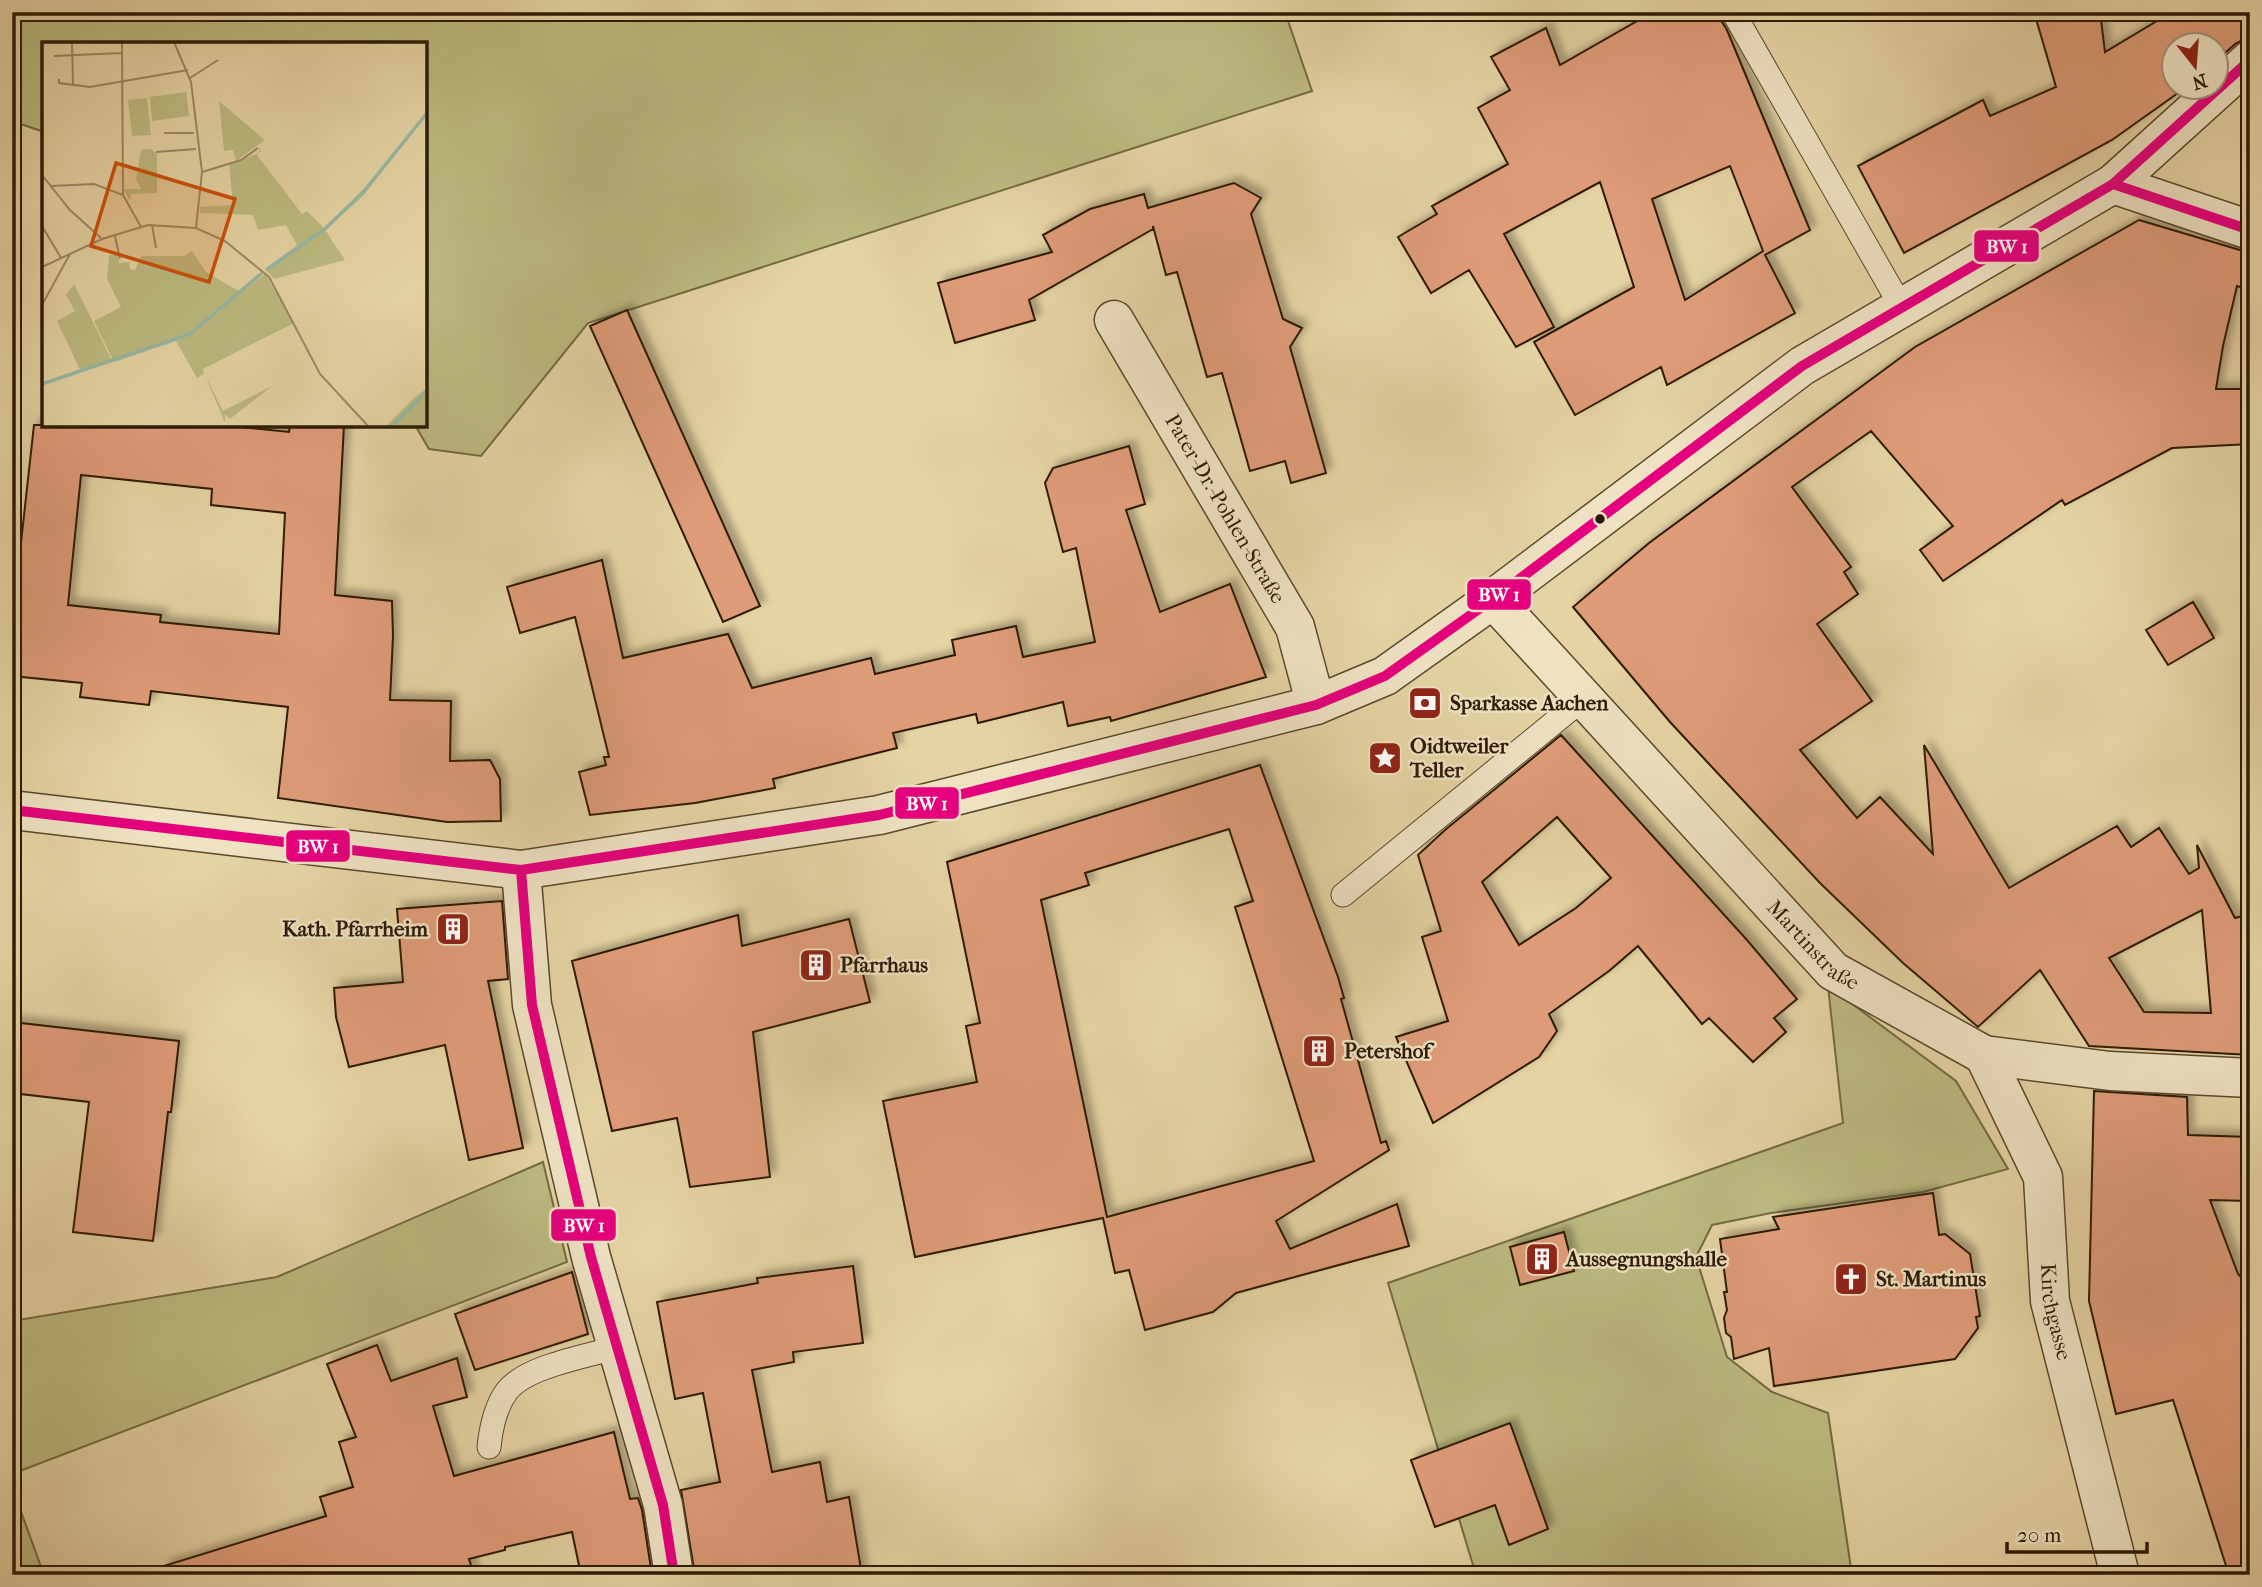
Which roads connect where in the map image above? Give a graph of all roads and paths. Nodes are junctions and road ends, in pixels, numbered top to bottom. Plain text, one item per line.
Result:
1 (1734, 12) edge
2 (2250, 60) edge
3 (2113, 184) junction
4 (2250, 230) edge
5 (1902, 308) junction
6 (1114, 320) dead end
7 (1493, 599) junction
8 (1584, 698) junction
9 (1316, 705) junction
10 (12, 810) edge
11 (521, 870) junction
12 (1343, 895) dead end
13 (1984, 1055) junction
14 (2250, 1078) edge
15 (618, 1347) junction
16 (489, 1447) dead end
17 (674, 1575) edge
18 (2120, 1575) edge

1 - 5 lane
2 - 3 street
3 - 4 street
3 - 5 street
5 - 7 street
6 - 9 street, Pater-Dr.-Pohlen-Straße
7 - 8 street, Martinstraße
7 - 9 street
8 - 12 lane
8 - 13 street, Martinstraße
9 - 11 street
10 - 11 street
11 - 15 street
13 - 14 street, Martinstraße
13 - 18 street, Kirchgasse
15 - 16 lane
15 - 17 street

